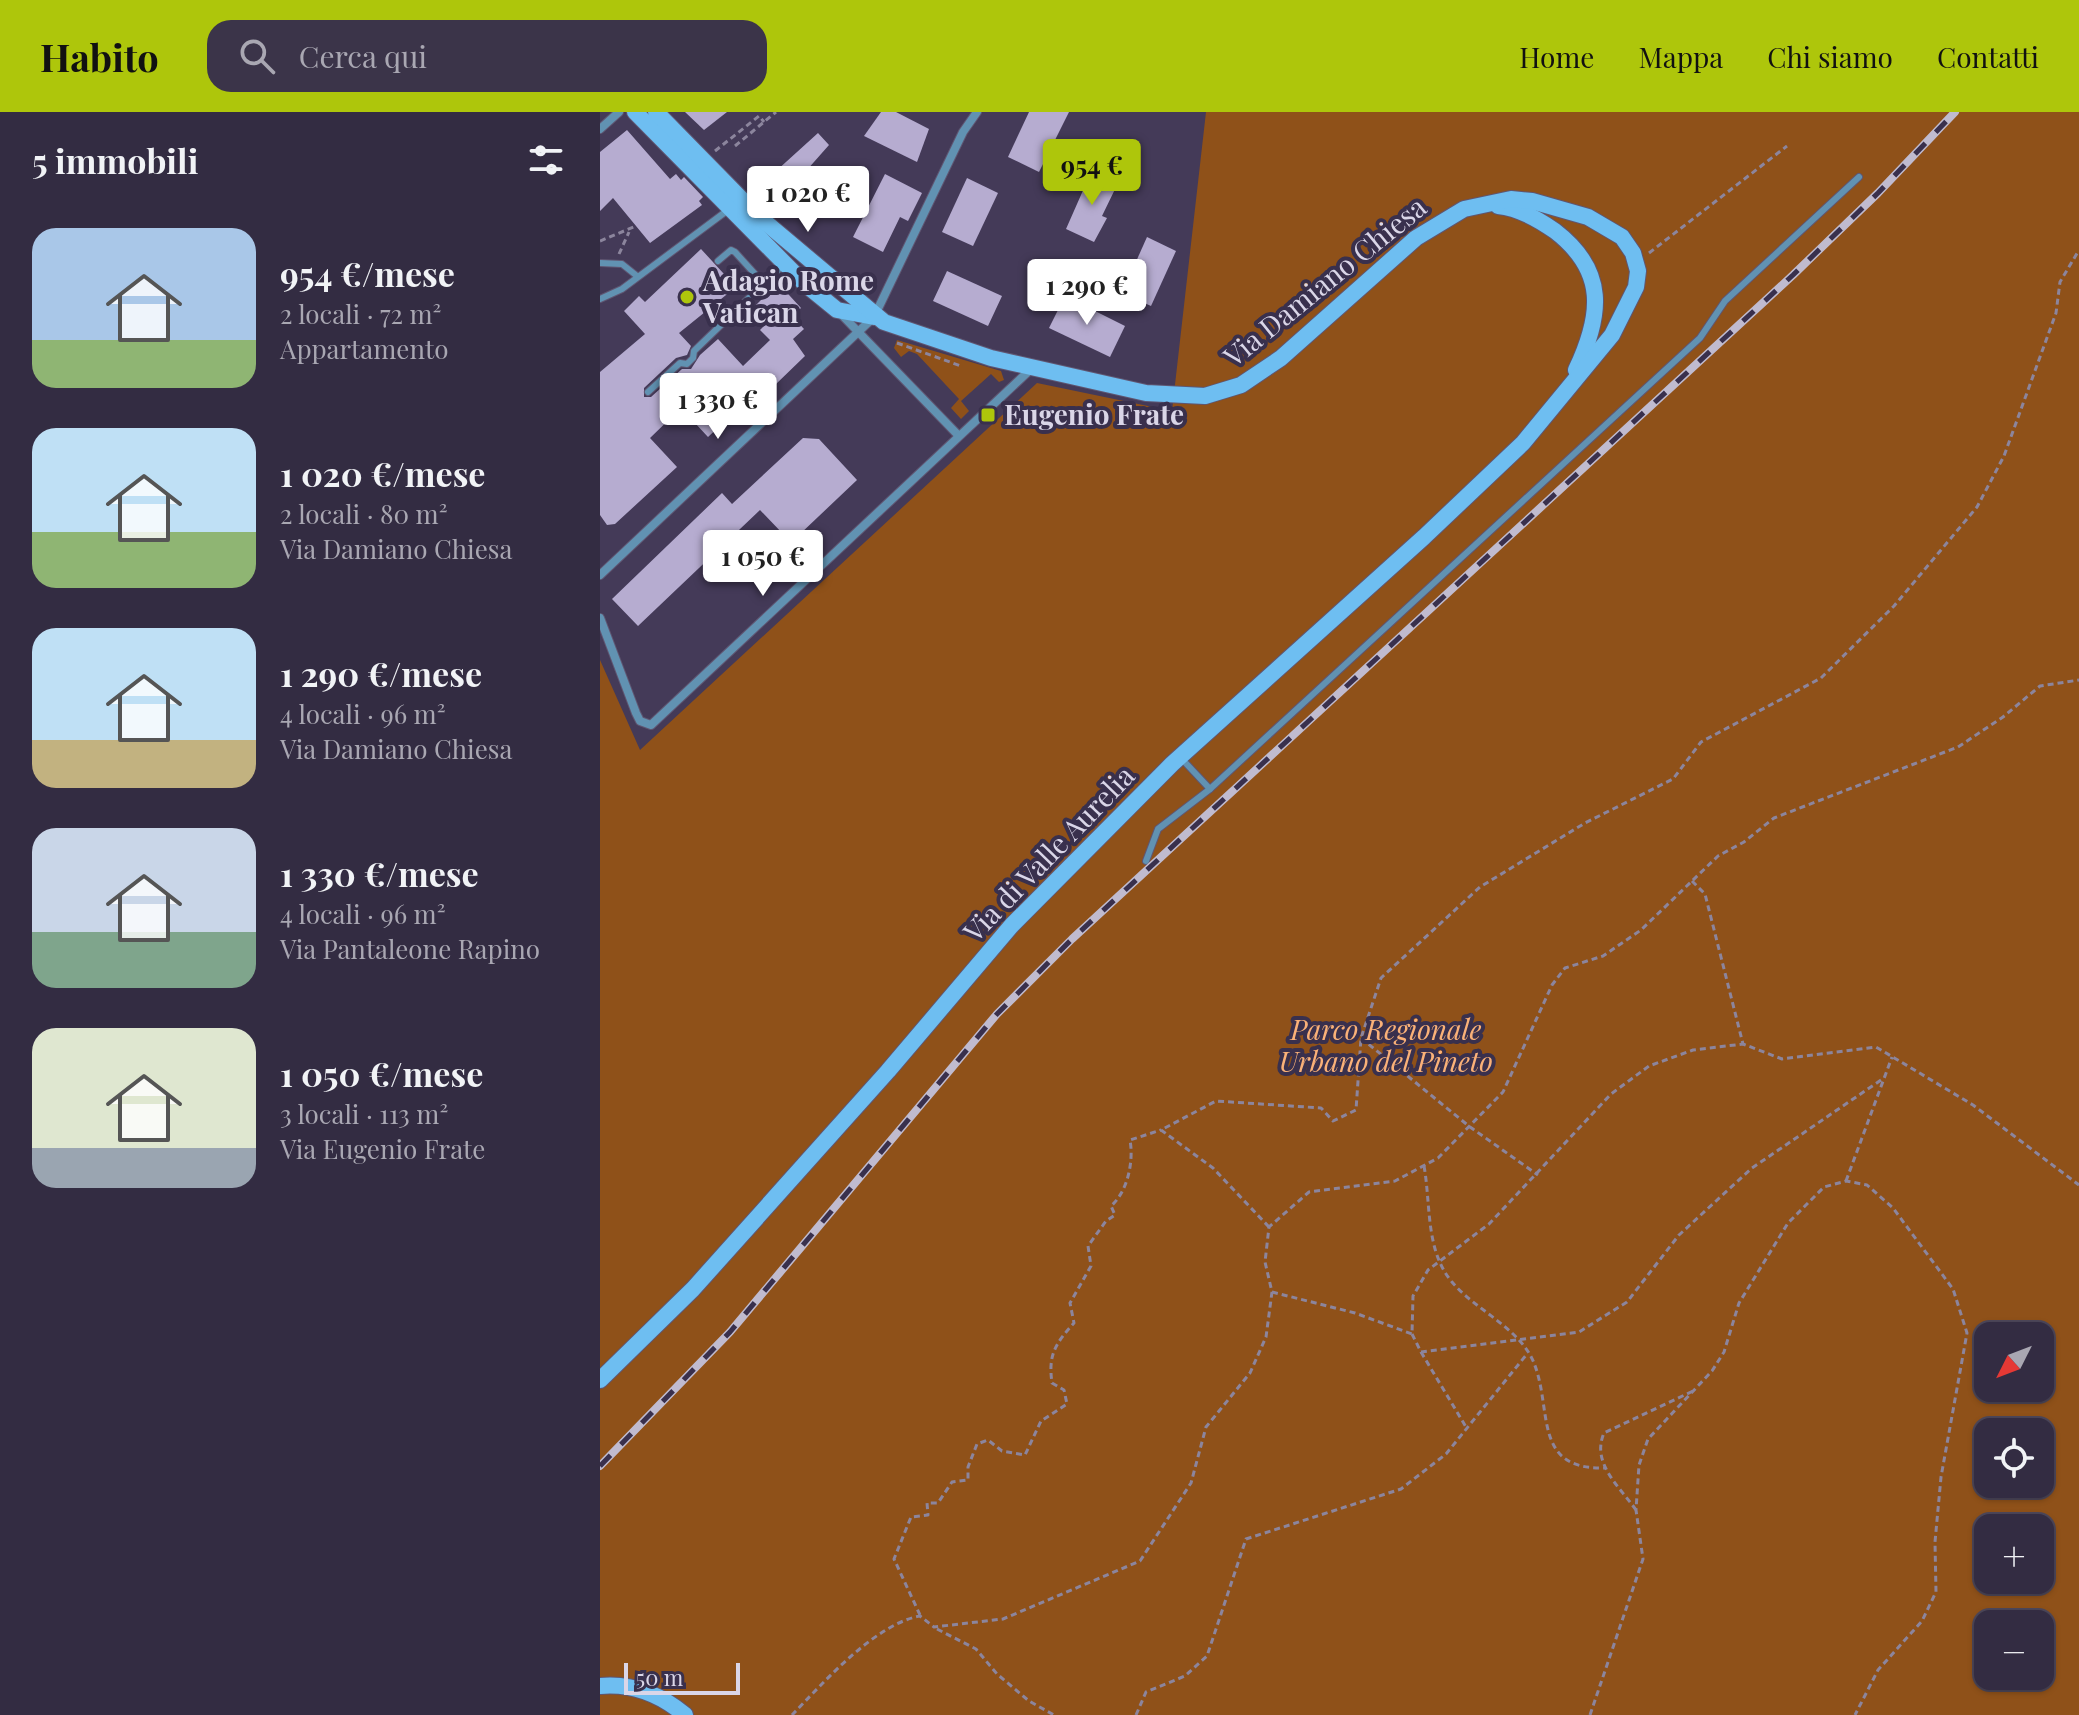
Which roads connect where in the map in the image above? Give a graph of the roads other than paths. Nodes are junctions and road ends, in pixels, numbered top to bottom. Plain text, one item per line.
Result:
1 (619, 112) edge
2 (635, 112) edge
3 (656, 112) edge
4 (977, 112) edge
5 (600, 129) edge
6 (1859, 177) dead end
7 (713, 180) junction
8 (1483, 205) junction
9 (731, 208) junction
10 (718, 261) dead end
11 (1636, 262) joint
12 (600, 263) edge
13 (784, 264) junction
14 (637, 276) junction
15 (764, 284) junction
16 (600, 299) edge
17 (837, 310) junction
18 (874, 317) junction
19 (859, 331) junction
20 (1032, 368) junction
21 (648, 392) dead end
22 (1566, 394) junction
23 (958, 435) junction
24 (600, 575) edge
25 (600, 618) edge
26 (1180, 757) junction
27 (1210, 789) junction
28 (1146, 861) dead end
29 (600, 1380) edge
30 (600, 1686) edge
31 (685, 1715) edge

1 - 5 street
2 - 7 street
3 - 7 street
4 - 18 street
6 - 27 lane
7 - 9 street
7 - 18 street, Via Damiano Chiesa
8 - 11 street, Via Damiano Chiesa
8 - 20 street, Via Damiano Chiesa
8 - 22 street, Via di Valle Aurelia
9 - 13 street
9 - 14 lane
10 - 15 lane
11 - 22 street, Via di Valle Aurelia
12 - 14 lane
13 - 15 lane
13 - 17 street
14 - 16 lane
15 - 21 lane
17 - 18 street, Via Damiano Chiesa
17 - 19 street
18 - 19 street
18 - 20 street, Via Damiano Chiesa
19 - 23 street
19 - 24 street
20 - 23 street
22 - 26 street, Via di Valle Aurelia
23 - 25 street
26 - 27 lane
26 - 29 street, Via di Valle Aurelia
27 - 28 lane
30 - 31 street

